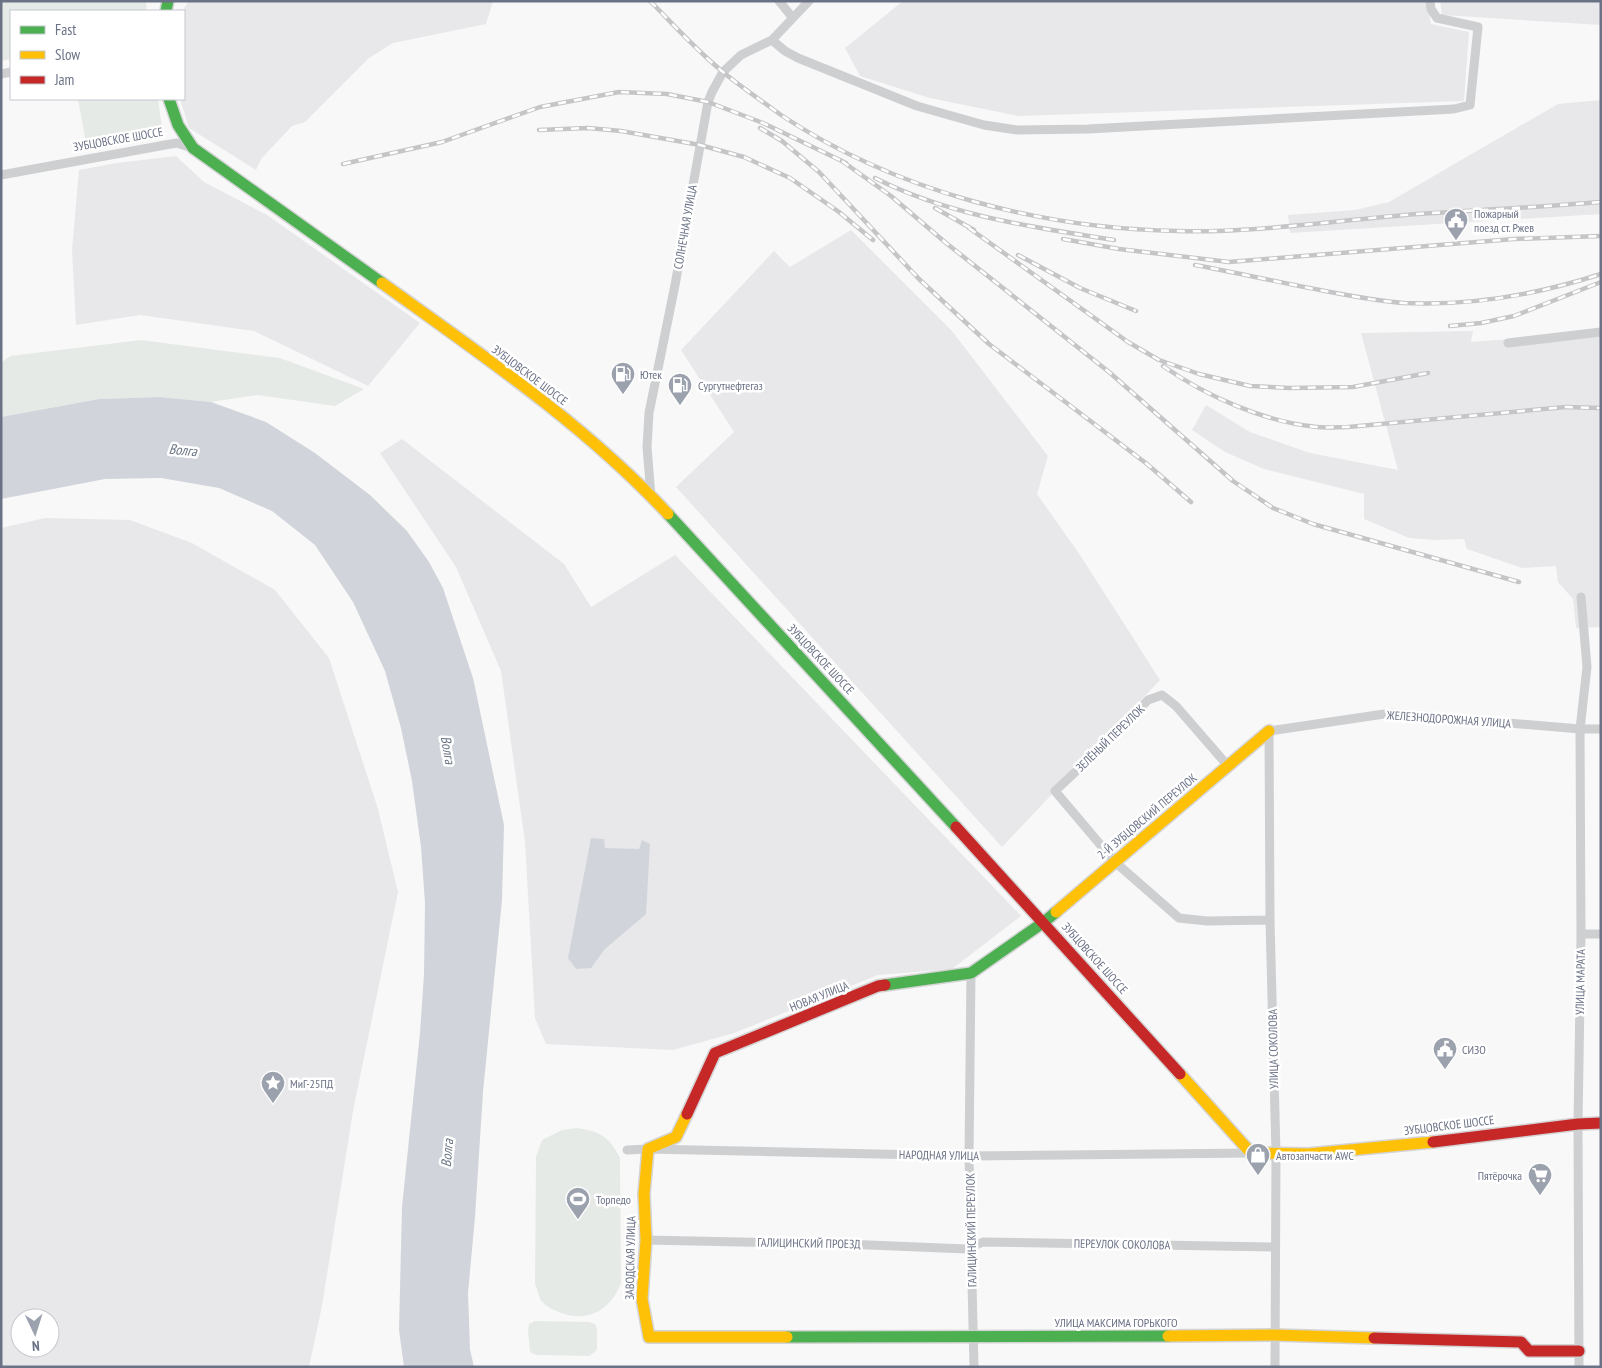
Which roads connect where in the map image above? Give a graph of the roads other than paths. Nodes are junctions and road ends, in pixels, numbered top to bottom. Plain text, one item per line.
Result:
1 (779, 1) edge
2 (808, 1) edge
3 (1430, 1) edge
4 (792, 17) junction
5 (772, 40) junction
6 (169, 100) edge
7 (193, 148) junction
8 (1, 174) edge
9 (1601, 332) edge
10 (1508, 343) dead end
11 (651, 496) junction
12 (1581, 597) dead end
13 (1580, 729) junction
14 (1601, 729) edge
15 (1269, 731) junction
16 (1228, 766) junction
17 (1115, 862) junction
18 (1270, 920) junction
19 (1044, 922) junction
20 (1581, 934) junction
21 (1601, 934) edge
22 (971, 973) junction
23 (1601, 1123) edge
24 (1578, 1124) junction
25 (648, 1149) junction
26 (627, 1150) dead end
27 (1251, 1153) junction
28 (1276, 1153) junction
29 (969, 1156) junction
30 (646, 1240) junction
31 (1274, 1247) junction
32 (971, 1248) junction
33 (1274, 1335) junction
34 (974, 1336) junction
35 (649, 1337) joint
36 (1579, 1351) junction
37 (974, 1367) edge
38 (1275, 1367) edge
39 (1579, 1367) edge

1 - 4 street
2 - 4 street, СОЛНЕЧНАЯ УЛИЦА
3 - 5 street
4 - 5 street, СОЛНЕЧНАЯ УЛИЦА
5 - 11 street, СОЛНЕЧНАЯ УЛИЦА
6 - 7 street
7 - 8 street, ЗУБЦОВСКОЕ ШОССЕ
7 - 11 street, ЗУБЦОВСКОЕ ШОССЕ
9 - 10 street
11 - 19 street, ЗУБЦОВСКОЕ ШОССЕ
12 - 13 street, УЛИЦА МАРАТА
13 - 14 street, ЖЕЛЕЗНОДОРОЖНАЯ УЛИЦА
13 - 15 street, ЖЕЛЕЗНОДОРОЖНАЯ УЛИЦА
13 - 20 street, УЛИЦА МАРАТА
15 - 16 street, 2-Й ЗУБЦОВСКИЙ ПЕРЕУЛОК
15 - 18 street, УЛИЦА СОКОЛОВА
16 - 17 street, 2-Й ЗУБЦОВСКИЙ ПЕРЕУЛОК
16 - 17 street, ЗЕЛЁНЫЙ ПЕРЕУЛОК
17 - 18 street
17 - 19 street, 2-Й ЗУБЦОВСКИЙ ПЕРЕУЛОК
18 - 28 street, УЛИЦА СОКОЛОВА
19 - 22 street, НОВАЯ УЛИЦА
19 - 27 street, ЗУБЦОВСКОЕ ШОССЕ
20 - 21 street
20 - 24 street, УЛИЦА МАРАТА
22 - 25 street, НОВАЯ УЛИЦА
22 - 29 street, ГАЛИЦИНСКИЙ ПЕРЕУЛОК
23 - 24 street, ЗУБЦОВСКОЕ ШОССЕ
24 - 28 street, ЗУБЦОВСКОЕ ШОССЕ
24 - 36 street, УЛИЦА МАРАТА
25 - 26 street, НАРОДНАЯ УЛИЦА
25 - 29 street, НАРОДНАЯ УЛИЦА
25 - 30 street, ЗАВОДСКАЯ УЛИЦА
27 - 28 street, ЗУБЦОВСКОЕ ШОССЕ
27 - 29 street, НАРОДНАЯ УЛИЦА
28 - 31 street, УЛИЦА СОКОЛОВА
29 - 32 street, ГАЛИЦИНСКИЙ ПЕРЕУЛОК
30 - 32 street, ГАЛИЦИНСКИЙ ПРОЕЗД
30 - 35 street, ЗАВОДСКАЯ УЛИЦА
31 - 32 street, ПЕРЕУЛОК СОКОЛОВА
31 - 33 street, УЛИЦА СОКОЛОВА
32 - 34 street, ГАЛИЦИНСКИЙ ПЕРЕУЛОК
33 - 34 street, УЛИЦА МАКСИМА ГОРЬКОГО
33 - 36 street, УЛИЦА МАКСИМА ГОРЬКОГО
33 - 38 street, УЛИЦА СОКОЛОВА
34 - 35 street, УЛИЦА МАКСИМА ГОРЬКОГО
34 - 37 street, ГАЛИЦИНСКИЙ ПЕРЕУЛОК
36 - 39 street, УЛИЦА МАРАТА

